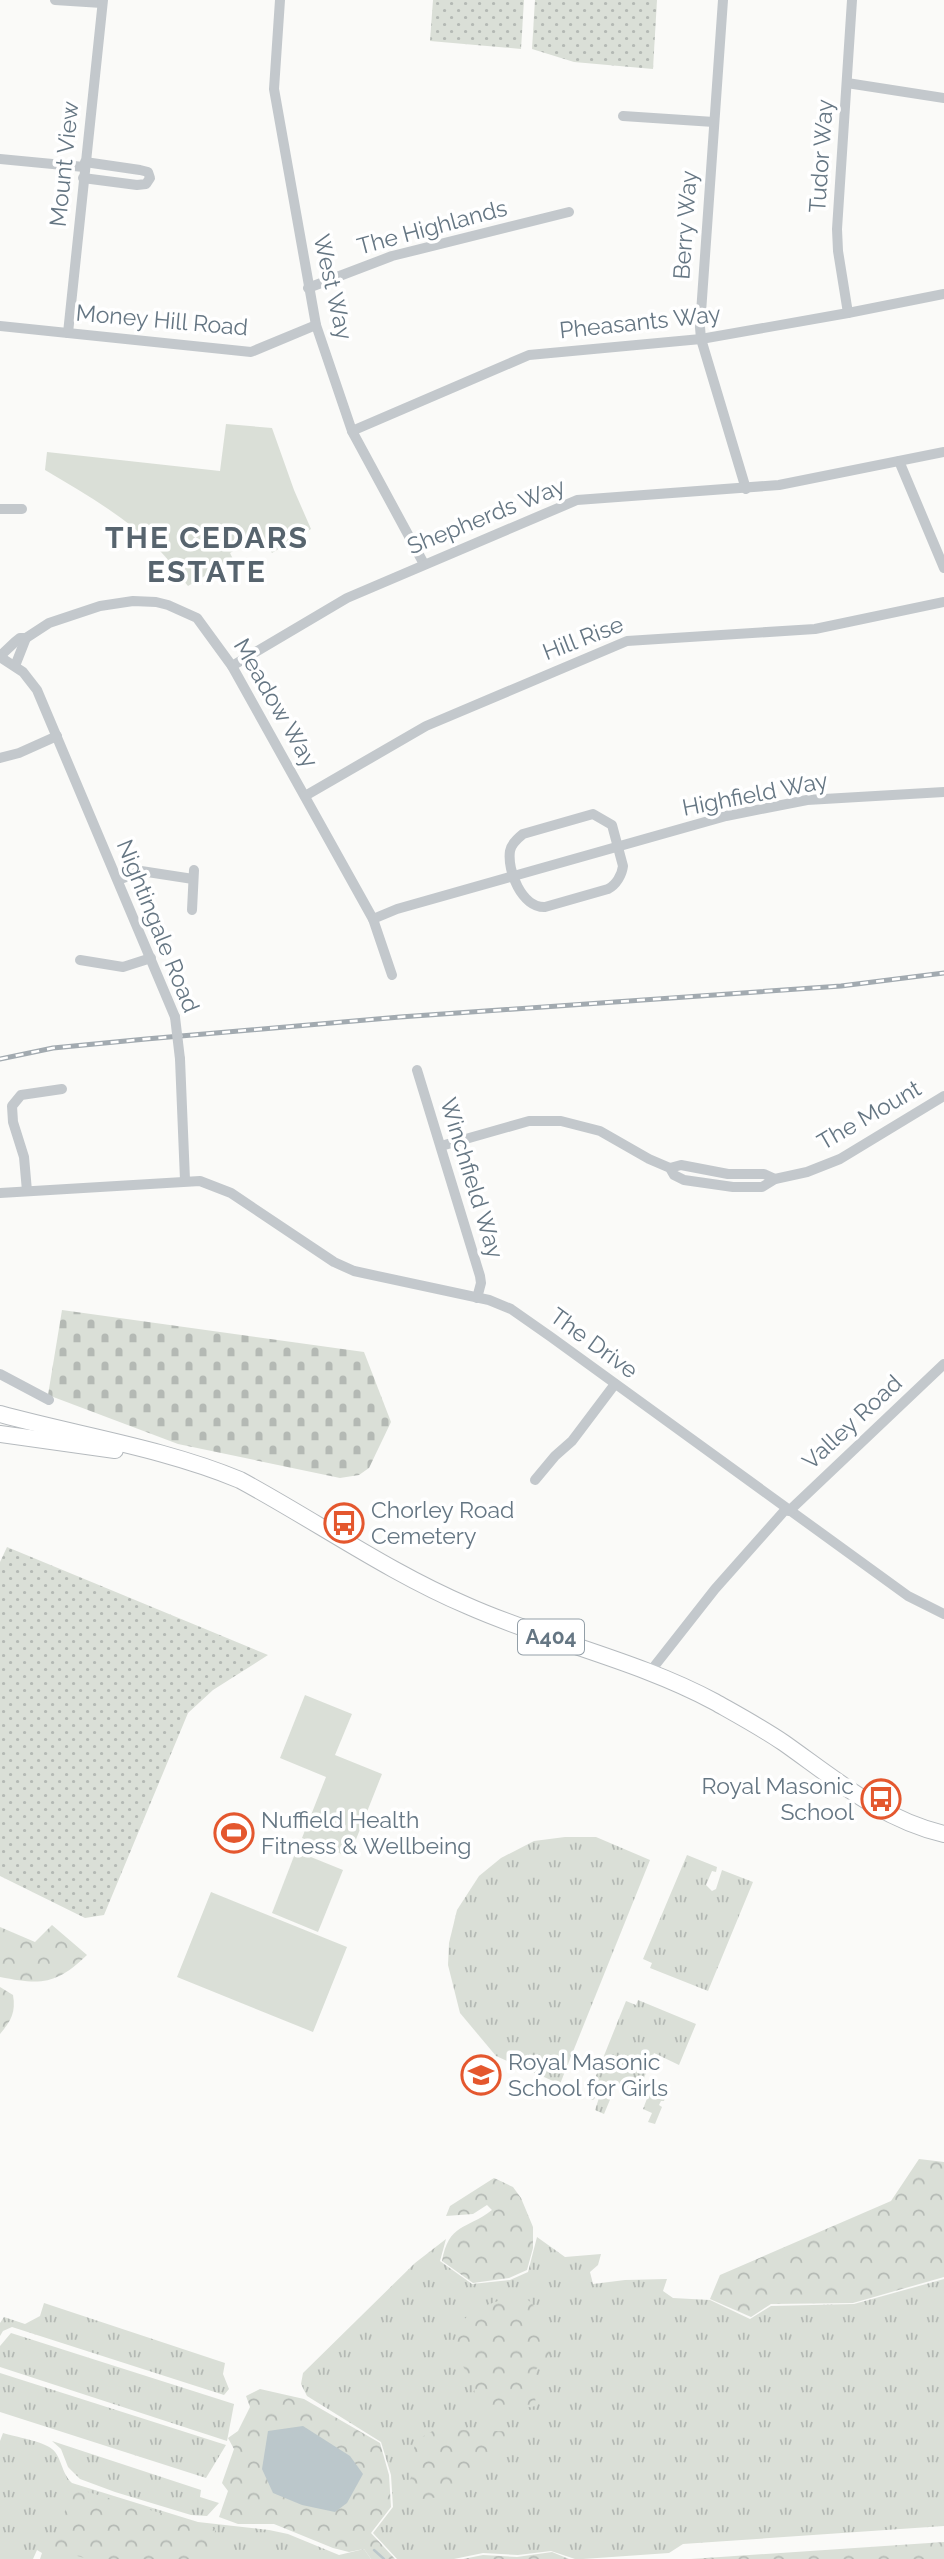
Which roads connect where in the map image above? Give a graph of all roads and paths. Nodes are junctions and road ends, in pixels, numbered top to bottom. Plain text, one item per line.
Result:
1 (55, 0) edge
2 (280, 0) edge
3 (723, 0) edge
4 (852, 0) edge
5 (103, 1) edge
6 (847, 83) junction
7 (944, 98) edge
8 (623, 116) dead end
9 (714, 122) junction
10 (0, 159) edge
11 (84, 169) junction
12 (569, 212) dead end
13 (308, 288) junction
14 (944, 293) edge
15 (848, 313) junction
16 (316, 325) junction
17 (0, 326) edge
18 (68, 333) junction
19 (701, 339) junction
20 (352, 431) junction
21 (944, 452) edge
22 (899, 461) junction
23 (746, 489) junction
24 (0, 509) edge
25 (22, 509) dead end
26 (424, 564) junction
27 (944, 568) edge
28 (944, 602) edge
29 (26, 638) junction
30 (0, 656) edge
31 (15, 666) junction
32 (232, 666) junction
33 (57, 736) junction
34 (0, 758) edge
35 (944, 792) edge
36 (305, 796) junction
37 (618, 846) junction
38 (514, 876) junction
39 (118, 880) junction
40 (192, 910) dead end
41 (373, 919) junction
42 (151, 958) junction
43 (80, 960) dead end
44 (392, 975) dead end
45 (417, 1070) dead end
46 (62, 1089) dead end
47 (944, 1096) edge
48 (441, 1146) junction
49 (185, 1180) junction
50 (27, 1191) junction
51 (0, 1193) edge
52 (477, 1298) junction
53 (944, 1364) edge
54 (0, 1374) edge
55 (615, 1384) junction
56 (49, 1400) dead end
57 (0, 1414) edge
58 (0, 1434) edge
59 (152, 1452) junction
60 (535, 1480) dead end
61 (788, 1510) junction
62 (944, 1614) edge
63 (649, 1673) junction
64 (944, 1834) edge

1 - 5 street
2 - 13 street, West Way
3 - 9 street, Berry Way
4 - 6 street, Tudor Way
5 - 11 street, Mount View
6 - 7 street
6 - 15 street, Tudor Way
8 - 9 street
9 - 19 street, Berry Way
10 - 11 street
11 - 11 street
11 - 18 street, Mount View
12 - 13 street, The Highlands
13 - 16 street, West Way
14 - 15 street, Pheasants Way
15 - 19 street, Pheasants Way
16 - 18 street, Money Hill Road
16 - 20 street, West Way
17 - 18 street, Money Hill Road
19 - 20 street, Pheasants Way
19 - 23 street, Berry Way
20 - 26 street, West Way
21 - 22 street, Shepherds Way
22 - 23 street, Shepherds Way
22 - 27 street
23 - 26 street, Shepherds Way
24 - 25 street
26 - 32 street, Shepherds Way
28 - 36 street, Hill Rise
29 - 30 street, Meadow Way
29 - 31 street
29 - 32 street, Meadow Way
30 - 31 street, Nightingale Road
31 - 33 street, Nightingale Road
32 - 36 street, Meadow Way
33 - 34 street
33 - 39 street, Nightingale Road
35 - 37 street, Highfield Way
36 - 41 street, Meadow Way
37 - 38 street, Highfield Way
37 - 38 street
37 - 38 street
38 - 41 street, Highfield Way
39 - 40 street
39 - 42 street, Nightingale Road
41 - 44 street, Meadow Way
42 - 43 street
42 - 49 street, Nightingale Road, bridge
45 - 48 street, Winchfield Way
46 - 50 street
47 - 48 street, The Mount
48 - 52 street, Winchfield Way
49 - 50 street
49 - 52 street, The Drive
50 - 51 street
52 - 55 street, The Drive
53 - 61 street, Valley Road
54 - 56 street
55 - 60 street
55 - 61 street, The Drive
57 - 59 main road, A404
58 - 59 main road, A404
59 - 63 main road, A404
61 - 62 street, The Drive
61 - 63 street, Valley Road
63 - 64 main road, A404

